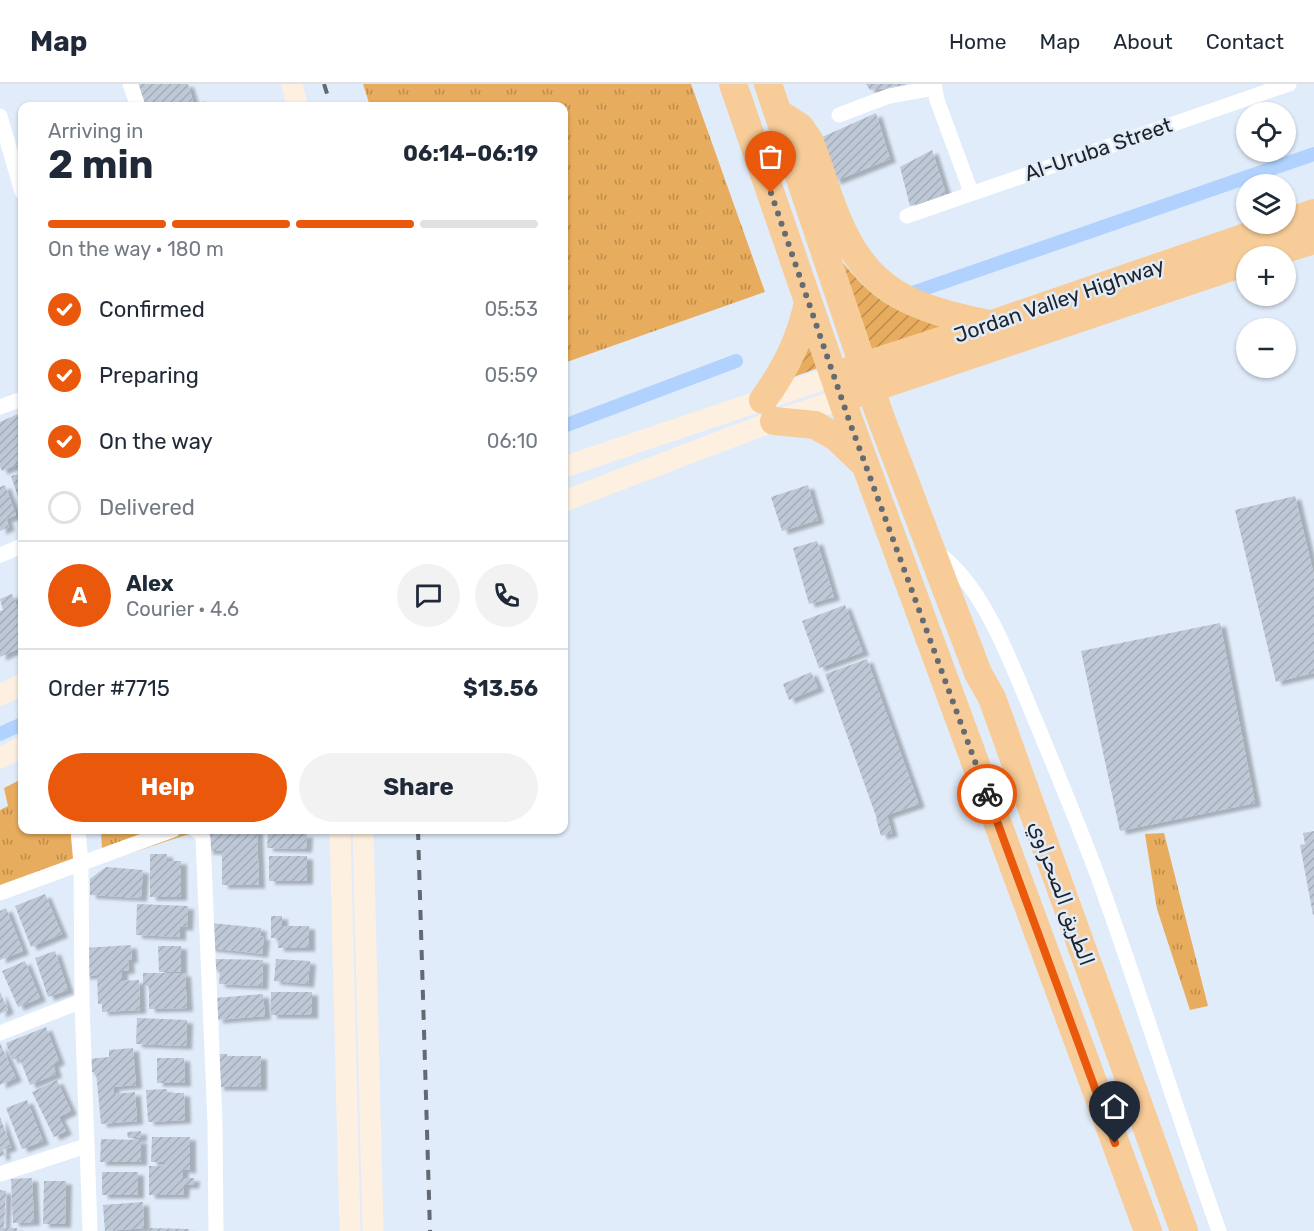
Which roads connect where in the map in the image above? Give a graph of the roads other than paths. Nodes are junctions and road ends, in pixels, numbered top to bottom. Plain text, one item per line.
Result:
1 (130, 84) edge
2 (292, 84) edge
3 (733, 84) edge
4 (768, 84) edge
5 (1289, 84) edge
6 (934, 86) edge
7 (137, 102) edge
8 (296, 102) edge
9 (779, 113) junction
10 (839, 115) dead end
11 (0, 119) edge
12 (18, 179) edge
13 (970, 192) junction
14 (1314, 213) edge
15 (907, 216) dead end
16 (1296, 219) edge
17 (1253, 234) edge
18 (1314, 240) edge
19 (1295, 246) edge
20 (1236, 265) edge
21 (808, 302) junction
22 (992, 324) junction
23 (920, 372) junction
24 (867, 378) junction
25 (838, 387) junction
26 (18, 400) edge
27 (0, 407) edge
28 (768, 410) junction
29 (885, 428) junction
30 (866, 465) junction
31 (568, 466) edge
32 (568, 499) edge
33 (18, 548) edge
34 (929, 548) junction
35 (0, 555) edge
36 (18, 686) edge
37 (0, 695) edge
38 (18, 749) edge
39 (0, 758) edge
40 (78, 834) edge
41 (162, 834) edge
42 (200, 834) edge
43 (340, 834) edge
44 (363, 834) edge
45 (81, 864) junction
46 (0, 893) edge
47 (82, 1001) junction
48 (0, 1033) edge
49 (86, 1146) junction
50 (0, 1174) edge
51 (90, 1231) edge
52 (216, 1231) edge
53 (350, 1231) edge
54 (373, 1231) edge
55 (1148, 1231) edge
56 (1184, 1231) edge
57 (1219, 1231) edge

1 - 7 street
2 - 8 street
3 - 21 highway, الطريق الصحراوي
4 - 9 highway, الطريق الصحراوي
5 - 13 street, Al-Uruba Street
6 - 10 street
6 - 13 street
9 - 22 highway
9 - 24 highway, الطريق الصحراوي
11 - 12 street
13 - 15 street, Al-Uruba Street
14 - 16 highway, Jordan Valley Highway
17 - 22 highway, Jordan Valley Highway
18 - 19 highway
20 - 23 highway, Jordan Valley Highway
21 - 25 highway, الطريق الصحراوي
21 - 28 highway
22 - 24 highway, Jordan Valley Highway
23 - 24 highway, Jordan Valley Highway
23 - 29 highway
24 - 25 highway, Jordan Valley Highway
24 - 29 highway, الطريق الصحراوي
25 - 28 street
25 - 30 highway, الطريق الصحراوي
26 - 27 street
28 - 30 highway
28 - 31 street
28 - 32 street
29 - 34 highway, الطريق الصحراوي
30 - 55 highway, الطريق الصحراوي
33 - 35 street
34 - 56 highway, الطريق الصحراوي
34 - 57 street
36 - 37 street
38 - 39 street
40 - 45 street
41 - 45 street
42 - 52 street
43 - 53 street
44 - 54 street
45 - 46 street
45 - 47 street
47 - 48 street
47 - 49 street
49 - 50 street
49 - 51 street

